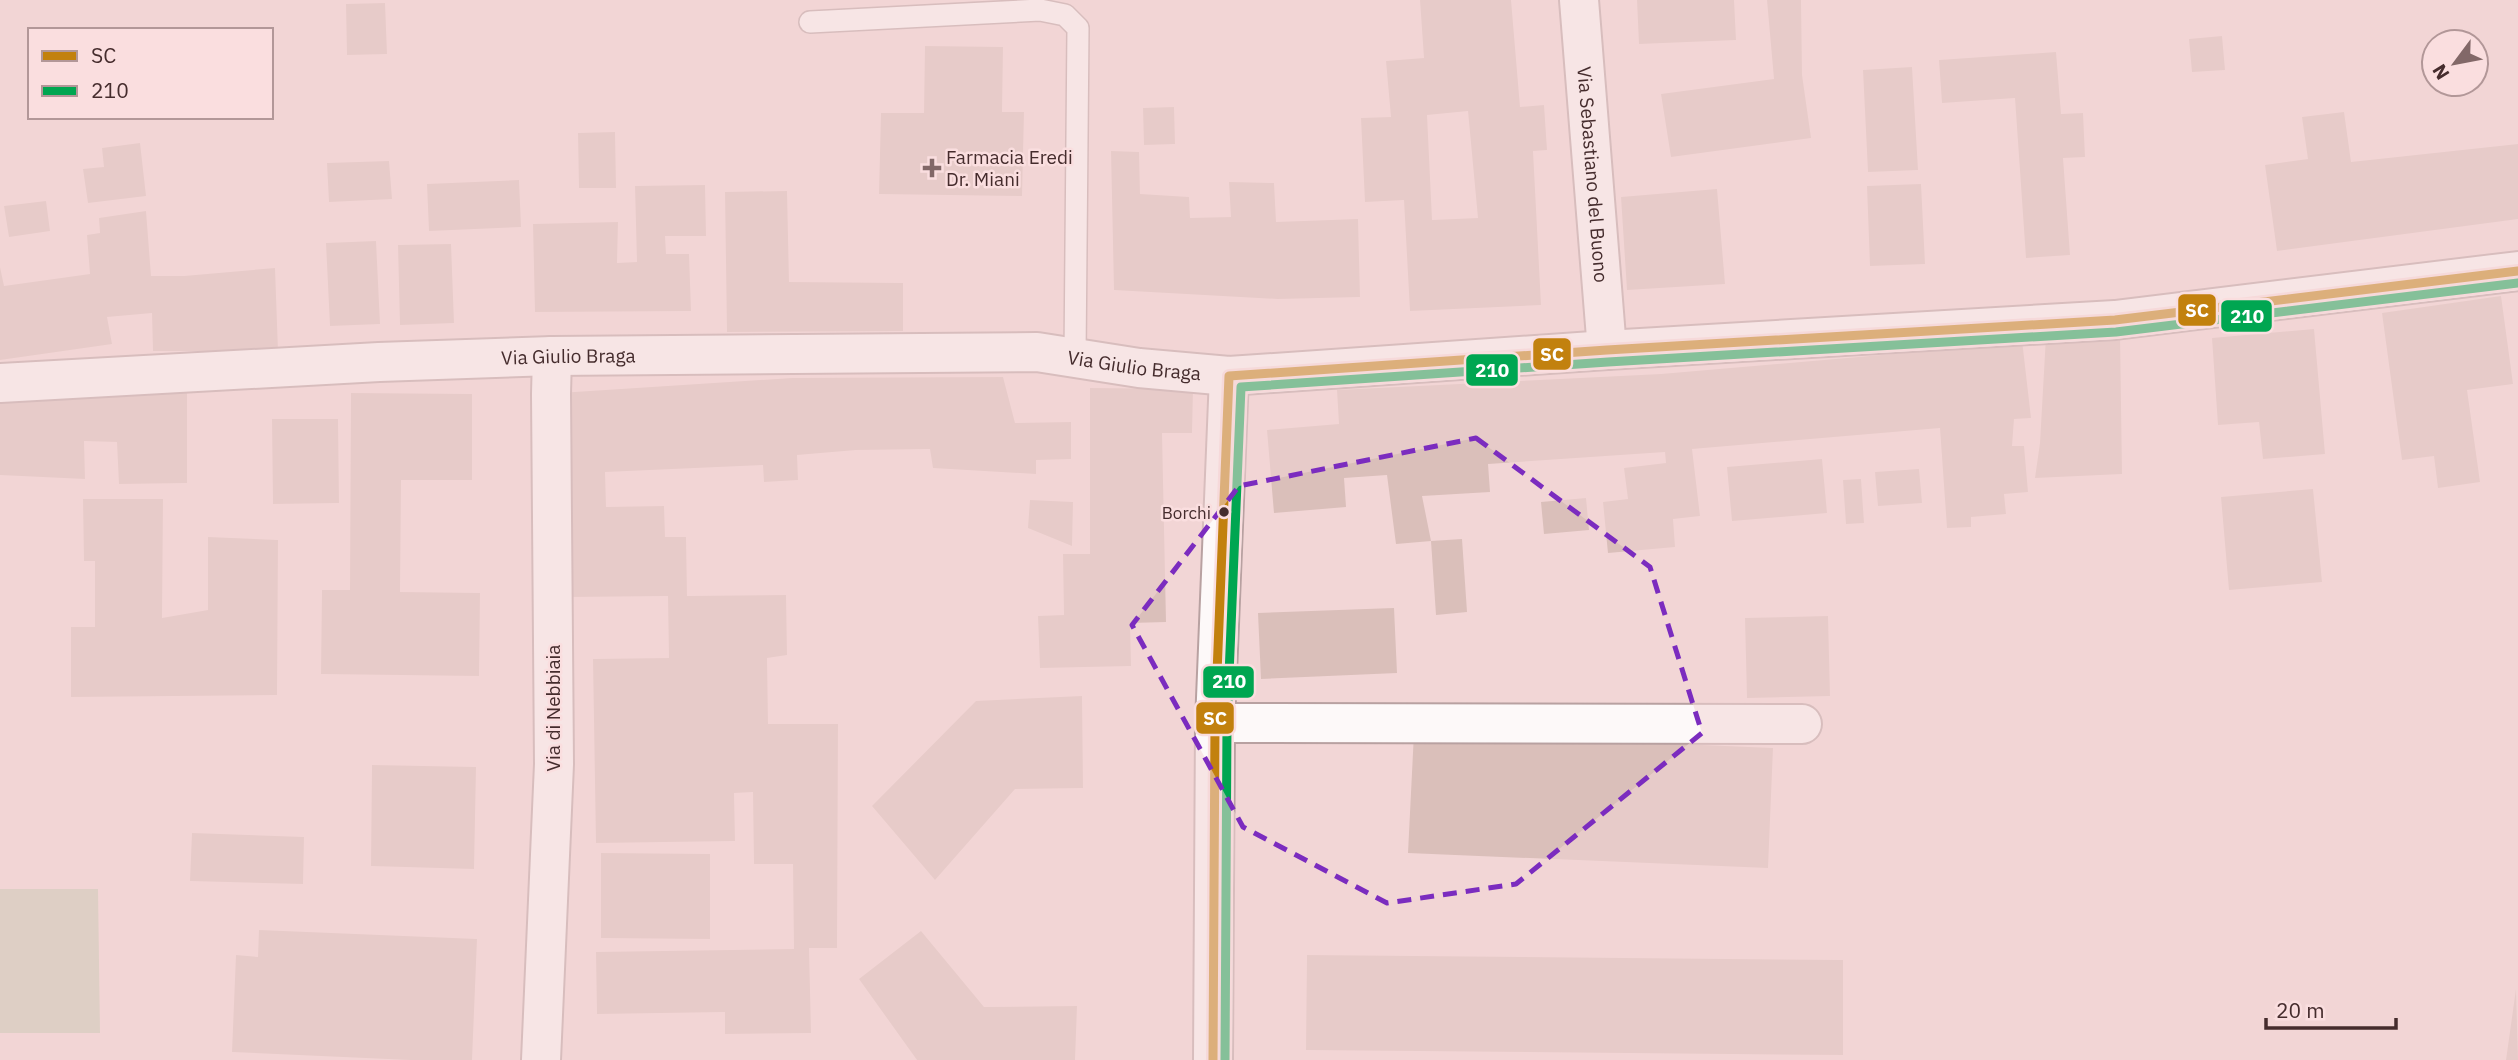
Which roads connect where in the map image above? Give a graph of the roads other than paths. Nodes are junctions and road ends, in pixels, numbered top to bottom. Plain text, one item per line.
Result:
1 (1579, 0) edge
2 (810, 22) dead end
3 (2518, 271) edge
4 (1606, 349) junction
5 (552, 356) junction
6 (1075, 356) junction
7 (1229, 376) junction
8 (0, 383) edge
9 (1215, 723) junction
10 (1802, 724) dead end
11 (541, 1060) edge
12 (1213, 1060) edge

1 - 4 street, Via Sebastiano del Buono
2 - 6 lane
3 - 4 street, Via Giulio Braga
4 - 7 street, Via Giulio Braga
5 - 6 street, Via Giulio Braga
5 - 8 street, Via Giulio Braga
5 - 11 street, Via di Nebbiaia
6 - 7 street, Via Giulio Braga
7 - 9 street
9 - 10 street
9 - 12 street

